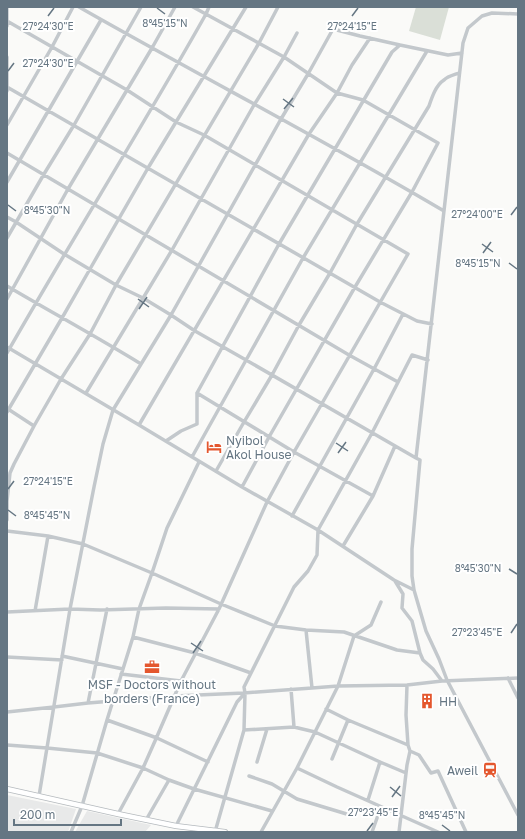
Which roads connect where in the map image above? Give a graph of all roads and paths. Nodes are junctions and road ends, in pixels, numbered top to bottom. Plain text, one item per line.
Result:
1 (8, 7) edge
2 (73, 7) edge
3 (79, 7) edge
4 (141, 7) edge
5 (175, 7) edge
6 (193, 7) edge
7 (208, 7) edge
8 (246, 7) edge
9 (278, 7) edge
10 (206, 14) junction
11 (518, 14) edge
12 (101, 20) junction
13 (7, 21) edge
14 (7, 26) edge
15 (233, 29) junction
16 (297, 32) dead end
17 (126, 34) junction
18 (370, 38) junction
19 (259, 43) junction
20 (400, 45) junction
21 (52, 47) junction
22 (152, 48) junction
23 (427, 51) junction
24 (462, 53) junction
25 (7, 57) edge
26 (284, 57) junction
27 (77, 61) junction
28 (178, 63) junction
29 (459, 73) junction
30 (308, 74) junction
31 (102, 76) junction
32 (203, 76) junction
33 (8, 87) edge
34 (127, 90) junction
35 (7, 91) edge
36 (230, 91) junction
37 (337, 94) junction
38 (24, 96) junction
39 (363, 100) junction
40 (254, 105) junction
41 (153, 107) junction
42 (49, 110) junction
43 (389, 114) junction
44 (281, 119) junction
45 (176, 122) junction
46 (7, 125) edge
47 (74, 125) junction
48 (414, 129) junction
49 (309, 134) junction
50 (204, 135) junction
51 (98, 139) junction
52 (335, 149) junction
53 (229, 150) junction
54 (7, 153) edge
55 (124, 154) junction
56 (20, 160) junction
57 (360, 163) junction
58 (255, 165) junction
59 (148, 168) junction
60 (44, 174) junction
61 (385, 176) junction
62 (282, 180) junction
63 (7, 182) edge
64 (175, 184) junction
65 (68, 189) junction
66 (412, 192) junction
67 (308, 195) junction
68 (201, 199) junction
69 (94, 204) junction
70 (332, 209) junction
71 (444, 211) junction
72 (228, 214) junction
73 (7, 218) edge
74 (119, 219) junction
75 (16, 222) junction
76 (357, 224) junction
77 (253, 229) junction
78 (146, 235) junction
79 (7, 238) edge
80 (41, 239) junction
81 (383, 239) junction
82 (279, 244) junction
83 (172, 250) junction
84 (64, 254) junction
85 (303, 258) junction
86 (198, 266) junction
87 (90, 269) junction
88 (330, 273) junction
89 (223, 280) junction
90 (7, 286) edge
91 (116, 286) junction
92 (355, 287) junction
93 (13, 289) junction
94 (249, 296) junction
95 (143, 298) junction
96 (7, 299) edge
97 (36, 302) junction
98 (380, 302) junction
99 (274, 310) junction
100 (403, 314) junction
101 (171, 315) junction
102 (62, 318) junction
103 (432, 324) junction
104 (299, 325) junction
105 (195, 331) junction
106 (90, 334) junction
107 (324, 340) junction
108 (114, 347) junction
109 (223, 347) junction
110 (8, 348) edge
111 (7, 353) edge
112 (349, 355) junction
113 (246, 360) junction
114 (428, 360) junction
115 (36, 364) junction
116 (141, 364) junction
117 (374, 369) junction
118 (272, 375) junction
119 (61, 379) junction
120 (398, 382) junction
121 (297, 389) junction
122 (86, 393) junction
123 (197, 394) junction
124 (322, 404) junction
125 (220, 407) junction
126 (8, 410) edge
127 (113, 410) junction
128 (346, 417) junction
129 (244, 422) junction
130 (139, 425) junction
131 (34, 426) junction
132 (372, 433) junction
133 (269, 437) junction
134 (166, 441) junction
135 (395, 446) junction
136 (294, 452) junction
137 (192, 457) junction
138 (416, 458) junction
139 (199, 462) junction
140 (319, 466) junction
141 (216, 471) junction
142 (345, 481) junction
143 (242, 487) junction
144 (373, 496) junction
145 (268, 502) junction
146 (292, 516) junction
147 (7, 520) edge
148 (318, 530) junction
149 (7, 531) edge
150 (48, 536) junction
151 (83, 544) junction
152 (343, 546) junction
153 (152, 573) junction
154 (394, 580) junction
155 (414, 590) junction
156 (381, 602) dead end
157 (221, 604) junction
158 (70, 609) junction
159 (139, 609) junction
160 (219, 609) junction
161 (107, 610) junction
162 (35, 611) junction
163 (7, 612) edge
164 (275, 626) junction
165 (306, 630) junction
166 (354, 636) junction
167 (133, 637) junction
168 (195, 653) junction
169 (420, 653) junction
170 (7, 657) edge
171 (62, 658) junction
172 (96, 663) junction
173 (123, 669) junction
174 (251, 673) junction
175 (121, 674) junction
176 (508, 678) junction
177 (518, 678) edge
178 (447, 680) junction
179 (181, 681) junction
180 (442, 681) junction
181 (407, 684) junction
182 (338, 686) junction
183 (312, 688) junction
184 (291, 689) junction
185 (245, 693) junction
186 (175, 696) junction
187 (518, 698) edge
188 (113, 701) junction
189 (88, 703) junction
190 (54, 707) junction
191 (326, 709) junction
192 (7, 712) edge
193 (107, 720) junction
194 (348, 720) junction
195 (294, 727) junction
196 (268, 729) junction
197 (244, 730) junction
198 (315, 732) junction
199 (157, 738) junction
200 (338, 743) junction
201 (7, 745) edge
202 (408, 745) junction
203 (47, 748) junction
204 (410, 751) junction
205 (97, 754) junction
206 (332, 759) dead end
207 (208, 762) junction
208 (257, 762) dead end
209 (380, 762) junction
210 (143, 768) junction
211 (297, 768) junction
212 (406, 773) junction
213 (249, 776) dead end
214 (169, 780) junction
215 (194, 789) junction
216 (7, 790) edge
217 (284, 791) junction
218 (39, 796) junction
219 (225, 798) junction
220 (368, 800) junction
221 (82, 806) junction
222 (381, 806) junction
223 (272, 811) junction
224 (118, 814) junction
225 (401, 815) junction
226 (518, 815) edge
227 (350, 816) dead end
228 (146, 820) junction
229 (176, 826) junction
230 (215, 831) edge
231 (465, 831) edge
232 (71, 832) edge
233 (225, 832) edge
234 (261, 832) edge
235 (372, 832) edge
236 (399, 832) edge
237 (438, 832) edge

1 - 13 street
2 - 21 street
3 - 12 street
4 - 17 street
5 - 22 street
6 - 10 street
7 - 10 street
8 - 15 street
9 - 19 street
10 - 15 street
10 - 28 street
11 - 24 street
12 - 17 street
12 - 27 street
13 - 14 street
13 - 21 street
15 - 19 street
15 - 32 street
16 - 26 street
17 - 22 street
17 - 31 street
18 - 20 street
18 - 30 street
18 - 37 street
19 - 26 street
19 - 36 street
20 - 23 street
20 - 39 street
21 - 27 street
21 - 38 street
22 - 28 street
22 - 34 street
23 - 24 street
23 - 43 street
24 - 29 street
25 - 33 street
26 - 30 street
26 - 40 street
27 - 31 street
27 - 42 street
28 - 32 street
28 - 41 street
29 - 48 street
29 - 71 street
30 - 37 street
30 - 44 street
31 - 34 street
31 - 47 street
32 - 36 street
32 - 45 street
33 - 35 street
33 - 38 street
34 - 41 street
34 - 51 street
36 - 40 street
36 - 50 street
37 - 39 street
37 - 49 street
38 - 42 street
38 - 46 street
39 - 43 street
39 - 52 street
40 - 44 street
40 - 53 street
41 - 45 street
41 - 55 street
42 - 47 street
42 - 56 street
43 - 48 street
43 - 57 street
44 - 49 street
44 - 58 street
45 - 50 street
45 - 59 street
47 - 51 street
47 - 60 street
48 - 61 street
48 - 66 street
49 - 52 street
49 - 62 street
50 - 53 street
50 - 64 street
51 - 55 street
51 - 65 street
52 - 57 street
52 - 67 street
53 - 58 street
53 - 68 street
54 - 56 street
55 - 59 street
55 - 69 street
56 - 60 street
56 - 63 street
57 - 61 street
57 - 70 street
58 - 62 street
58 - 72 street
59 - 64 street
59 - 74 street
60 - 65 street
60 - 75 street
61 - 66 street
61 - 76 street
62 - 67 street
62 - 77 street
64 - 68 street
64 - 78 street
65 - 69 street
65 - 80 street
66 - 71 street
66 - 81 street
67 - 70 street
67 - 82 street
68 - 72 street
68 - 83 street
69 - 74 street
69 - 84 street
70 - 76 street
70 - 85 street
71 - 103 street
72 - 77 street
72 - 86 street
73 - 75 street
74 - 78 street
74 - 87 street
75 - 79 street
75 - 80 street
76 - 81 street
76 - 88 street
77 - 82 street
77 - 89 street
78 - 83 street
78 - 91 street
80 - 84 street
80 - 93 street
81 - 92 street
81 - 98 street
82 - 85 street
82 - 94 street
83 - 86 street
83 - 95 street
84 - 87 street
84 - 97 street
85 - 88 street
85 - 99 street
86 - 89 street
86 - 101 street
87 - 91 street
87 - 102 street
88 - 92 street
88 - 104 street
89 - 94 street
89 - 105 street
90 - 93 street
91 - 95 street
91 - 106 street
92 - 98 street
92 - 107 street
93 - 96 street
93 - 97 street
94 - 99 street
94 - 109 street
95 - 101 street
95 - 108 street
97 - 102 street
97 - 110 street
98 - 100 street
98 - 112 street
99 - 104 street
99 - 113 street
100 - 103 street
100 - 117 street
101 - 105 street
101 - 116 street
102 - 106 street
102 - 115 street
103 - 114 street
104 - 107 street
104 - 118 street
105 - 109 street
105 - 130 street
106 - 108 street
106 - 119 street
107 - 112 street
107 - 121 street
108 - 116 street
108 - 122 street
109 - 113 street
109 - 123 street
110 - 111 street
110 - 115 street
112 - 117 street
112 - 124 street
113 - 118 street
113 - 125 street
114 - 120 street
114 - 138 street
115 - 119 street
115 - 126 street
116 - 127 street
117 - 120 street
117 - 128 street
118 - 121 street
118 - 129 street
119 - 122 street
119 - 131 street
120 - 132 street
121 - 124 street
121 - 133 street
122 - 127 street
123 - 125 street
123 - 134 street
124 - 128 street
124 - 136 street
125 - 129 street
125 - 137 street
126 - 131 street
127 - 130 street
127 - 151 street
128 - 132 street
128 - 140 street
129 - 133 street
129 - 141 street
130 - 134 street
131 - 147 street
132 - 135 street
132 - 142 street
133 - 136 street
133 - 143 street
134 - 137 street
135 - 138 street
135 - 144 street
136 - 140 street
136 - 145 street
137 - 139 street
138 - 155 street
139 - 141 street
139 - 153 street
140 - 142 street
140 - 146 street
141 - 143 street
142 - 144 street
142 - 148 street
143 - 145 street
144 - 152 street
145 - 146 street
145 - 157 street
146 - 148 street
148 - 152 street
148 - 164 street
149 - 150 street
150 - 151 street
150 - 162 street
151 - 153 street
151 - 158 street
152 - 154 street
153 - 157 street
153 - 159 street
154 - 155 street
154 - 169 street
155 - 178 street
156 - 166 street
157 - 160 street
157 - 164 street
158 - 161 street
158 - 162 street
158 - 171 street
159 - 160 street
159 - 161 street
159 - 167 street
160 - 168 street
161 - 172 street
162 - 163 street
164 - 165 street
164 - 174 street
165 - 166 street
165 - 183 street
166 - 169 street
166 - 182 street
167 - 168 street
167 - 173 street
168 - 174 street
168 - 179 street
169 - 180 street
170 - 171 street
171 - 172 street
171 - 190 street
172 - 173 street
172 - 189 street
173 - 175 street
174 - 185 street
175 - 179 street
175 - 188 street
176 - 177 street
176 - 178 street
176 - 187 street
178 - 180 street
178 - 226 street
179 - 186 street
180 - 181 street
181 - 182 street
181 - 202 street
182 - 183 street
182 - 191 street
183 - 184 street
184 - 185 street
184 - 195 street
185 - 186 street
185 - 197 street
185 - 207 street
186 - 188 street
186 - 199 street
188 - 189 street
188 - 193 street
189 - 190 street
190 - 192 street
190 - 203 street
191 - 194 street
191 - 198 street
193 - 199 street
193 - 205 street
194 - 200 street
194 - 202 street
195 - 196 street
195 - 198 street
196 - 197 street
196 - 208 street
197 - 219 street
198 - 200 street
198 - 211 street
199 - 207 street
199 - 210 street
200 - 206 street
200 - 209 street
201 - 203 street
202 - 204 street
203 - 205 street
203 - 218 street
204 - 212 street
204 - 231 street
205 - 210 street
205 - 221 street
207 - 215 street
209 - 212 street
209 - 220 street
210 - 214 street
210 - 224 street
211 - 217 street
211 - 220 street
212 - 225 street
213 - 217 street
214 - 215 street
214 - 228 street
215 - 219 street
215 - 229 street
216 - 218 main road
217 - 223 street
217 - 227 street
218 - 221 main road
219 - 223 street
219 - 230 street
220 - 222 street
221 - 224 main road
221 - 232 street
222 - 225 street
222 - 235 street
223 - 234 street
224 - 228 main road
225 - 236 street
225 - 237 street
228 - 229 main road
229 - 230 main road
230 - 233 main road

